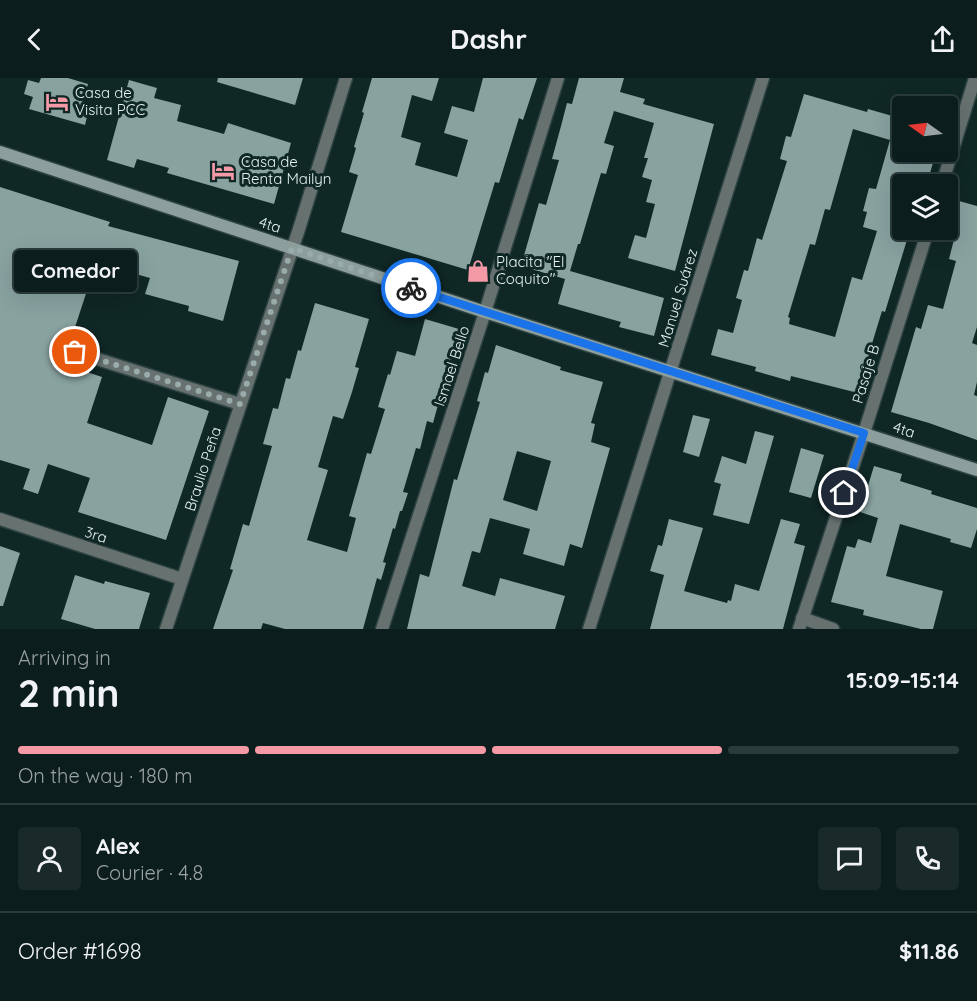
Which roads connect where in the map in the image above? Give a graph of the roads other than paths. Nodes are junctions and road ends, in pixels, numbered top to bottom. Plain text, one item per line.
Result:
1 (346, 78) edge
2 (558, 78) edge
3 (763, 78) edge
4 (975, 78) edge
5 (0, 152) edge
6 (945, 174) edge
7 (925, 240) edge
8 (292, 248) junction
9 (485, 312) junction
10 (75, 352) dead end
11 (671, 372) junction
12 (240, 404) junction
13 (864, 433) junction
14 (977, 470) edge
15 (0, 519) edge
16 (182, 579) junction
17 (801, 624) edge
18 (166, 629) edge
19 (382, 629) edge
20 (589, 629) edge
21 (833, 629) edge

1 - 8 street, Braulio Peña
2 - 9 street, Ismael Bello
3 - 11 street, Manuel Suárez
4 - 6 street
5 - 8 main road, 4ta
7 - 13 street, Pasaje B
8 - 9 main road, 4ta
8 - 12 street, Braulio Peña
9 - 11 main road, 4ta
9 - 19 street, Ismael Bello
10 - 12 street
11 - 13 main road, 4ta
11 - 20 street, Manuel Suárez
12 - 16 street, Braulio Peña
13 - 14 main road, 4ta
13 - 17 street, Pasaje B
15 - 16 street, 3ra
16 - 18 street, Braulio Peña
17 - 21 street

